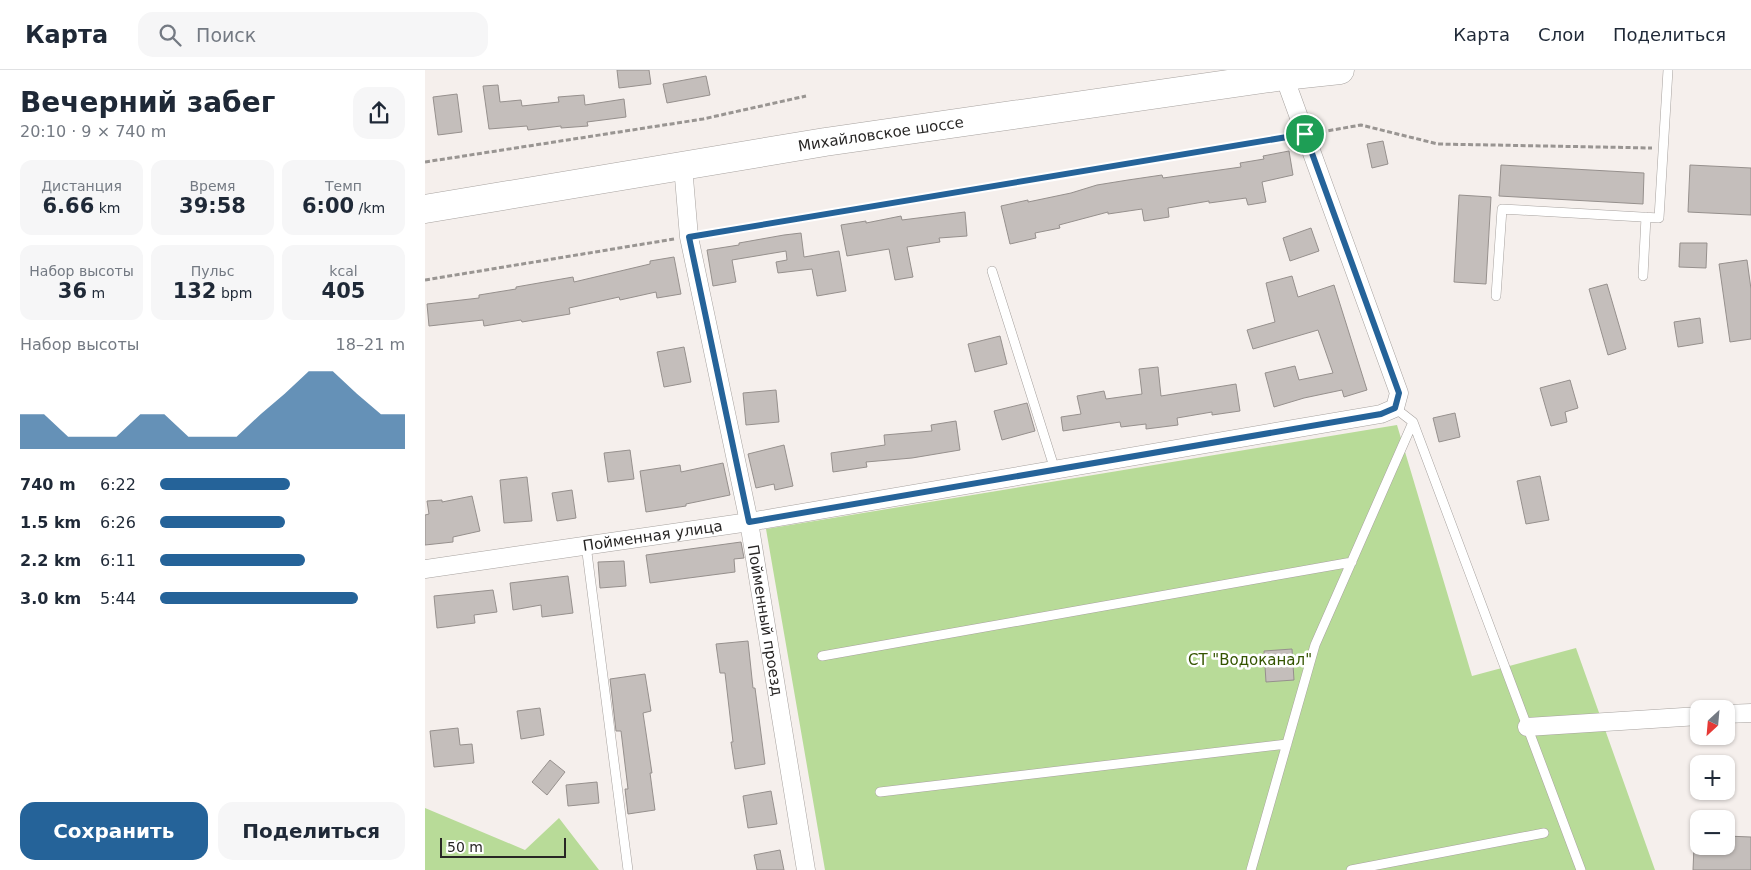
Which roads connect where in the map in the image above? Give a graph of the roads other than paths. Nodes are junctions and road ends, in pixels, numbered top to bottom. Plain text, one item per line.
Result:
1 (1341, 70) edge
2 (1669, 70) edge
3 (1284, 76) junction
4 (683, 166) junction
5 (425, 209) edge
6 (1646, 217) junction
7 (992, 271) dead end
8 (1643, 276) dead end
9 (1496, 296) dead end
10 (1397, 400) junction
11 (1413, 422) junction
12 (1055, 470) junction
13 (749, 522) junction
14 (586, 545) junction
15 (1352, 562) junction
16 (425, 569) edge
17 (822, 656) dead end
18 (1751, 713) edge
19 (1735, 714) edge
20 (1690, 717) edge
21 (1527, 727) junction
22 (1287, 744) junction
23 (880, 792) dead end
24 (1544, 833) dead end
25 (628, 870) edge
26 (806, 870) edge
27 (1251, 870) edge
28 (1351, 870) edge
29 (1581, 870) edge

1 - 3 main road, Михайловское шоссе
2 - 6 lane
3 - 4 main road, Михайловское шоссе
3 - 10 street
4 - 5 main road, Михайловское шоссе
4 - 13 street, Пойменный проезд
6 - 8 lane
6 - 9 lane
7 - 12 lane
10 - 11 lane
10 - 12 street, Пойменная улица
11 - 15 lane
11 - 21 lane
12 - 13 street, Пойменная улица
13 - 14 street, Пойменная улица
13 - 26 street, Пойменный проезд
14 - 16 street, Пойменная улица
14 - 25 lane
15 - 17 lane
15 - 22 lane
18 - 19 street
20 - 21 street
21 - 29 lane
22 - 23 lane
22 - 27 lane
24 - 28 lane

